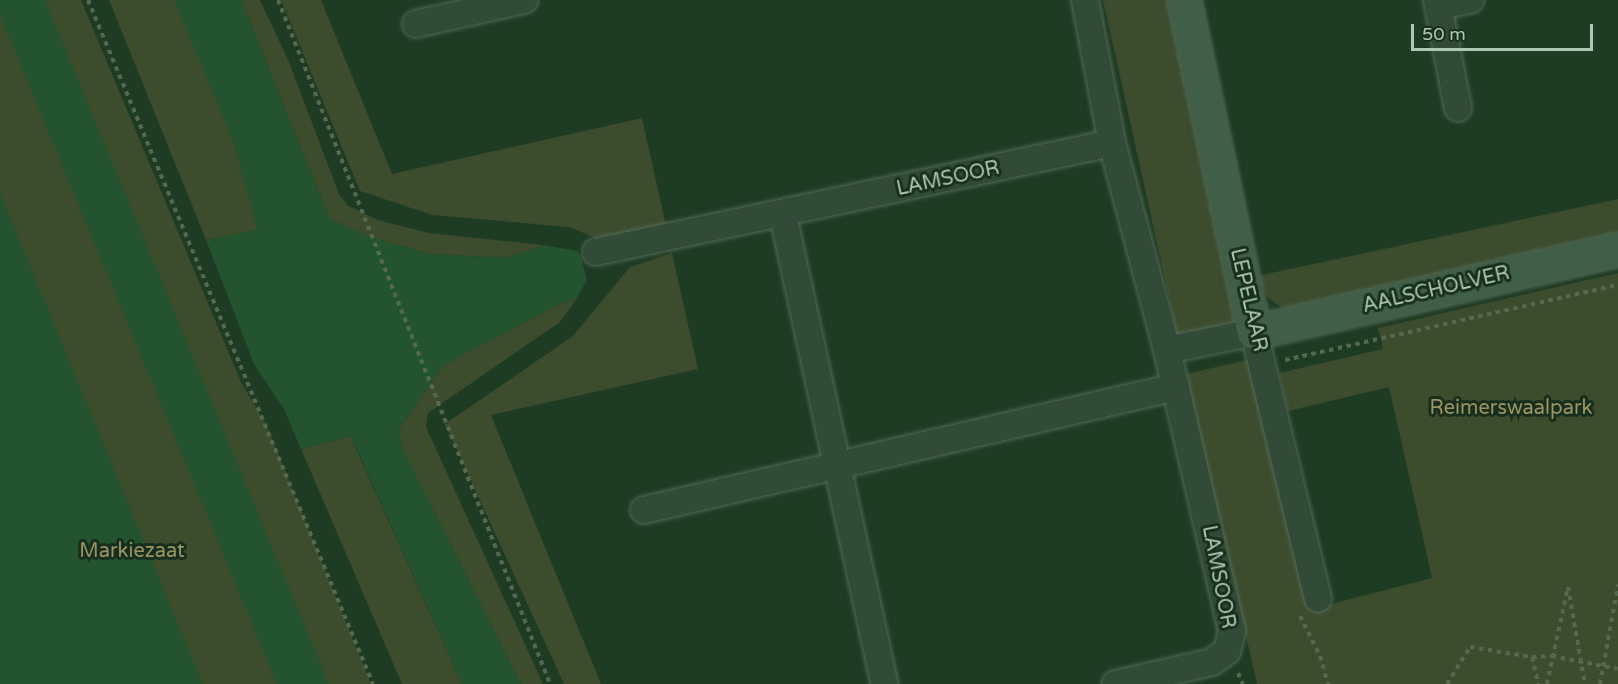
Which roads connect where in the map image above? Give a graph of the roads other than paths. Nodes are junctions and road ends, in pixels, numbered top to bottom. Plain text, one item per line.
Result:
1 (524, 0) edge
2 (1085, 0) edge
3 (1184, 0) edge
4 (1470, 0) edge
5 (1438, 3) edge
6 (416, 24) dead end
7 (1458, 108) dead end
8 (1112, 143) junction
9 (783, 215) junction
10 (1618, 249) edge
11 (596, 252) dead end
12 (1254, 332) junction
13 (1167, 350) junction
14 (1176, 387) junction
15 (837, 467) junction
16 (644, 510) dead end
17 (1318, 598) road end
18 (884, 684) edge
19 (1115, 684) edge

1 - 6 street
2 - 8 street, LAMSOOR
3 - 12 street, LEPELAAR
4 - 5 street
5 - 7 street
8 - 9 street, LAMSOOR
8 - 13 street, LAMSOOR
9 - 11 street, LAMSOOR
9 - 15 street
10 - 12 street, AALSCHOLVER
12 - 13 street
12 - 17 street, LEPELAAR
13 - 14 street, LAMSOOR
14 - 15 street
14 - 19 street, LAMSOOR
15 - 16 street
15 - 18 street

